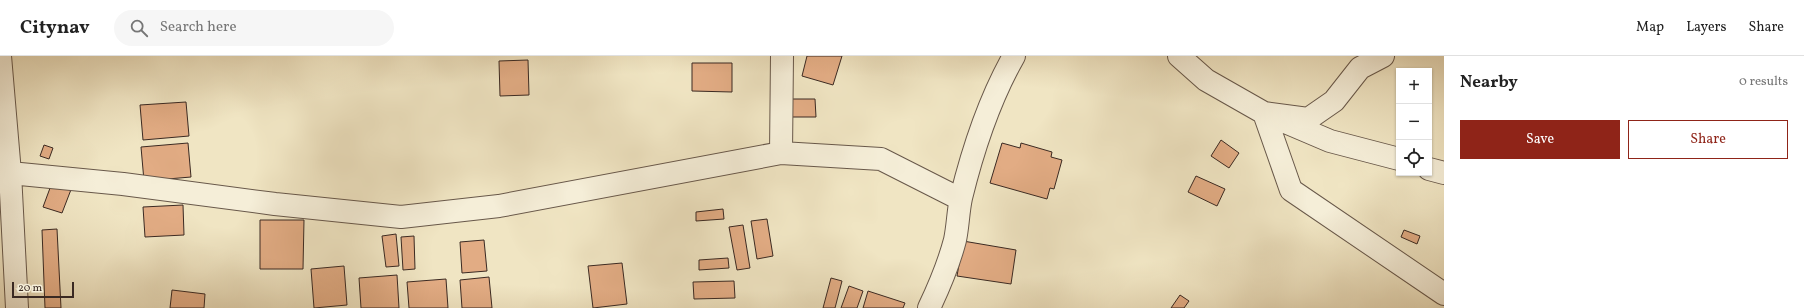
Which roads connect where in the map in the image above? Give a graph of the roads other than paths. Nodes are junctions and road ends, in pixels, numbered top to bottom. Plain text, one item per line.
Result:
1 (0, 56) edge
2 (782, 56) edge
3 (1014, 56) edge
4 (1179, 56) edge
5 (1383, 56) edge
6 (1264, 113) junction
7 (781, 153) junction
8 (1396, 158) edge
9 (1432, 170) edge
10 (10, 173) junction
11 (1444, 173) edge
12 (960, 200) junction
13 (1444, 294) edge
14 (17, 308) edge
15 (928, 308) edge

1 - 10 street
2 - 7 street
3 - 12 street
4 - 6 street
5 - 6 street
6 - 8 street
6 - 13 street
7 - 10 street
7 - 12 street
9 - 11 street
10 - 14 street
12 - 15 street

